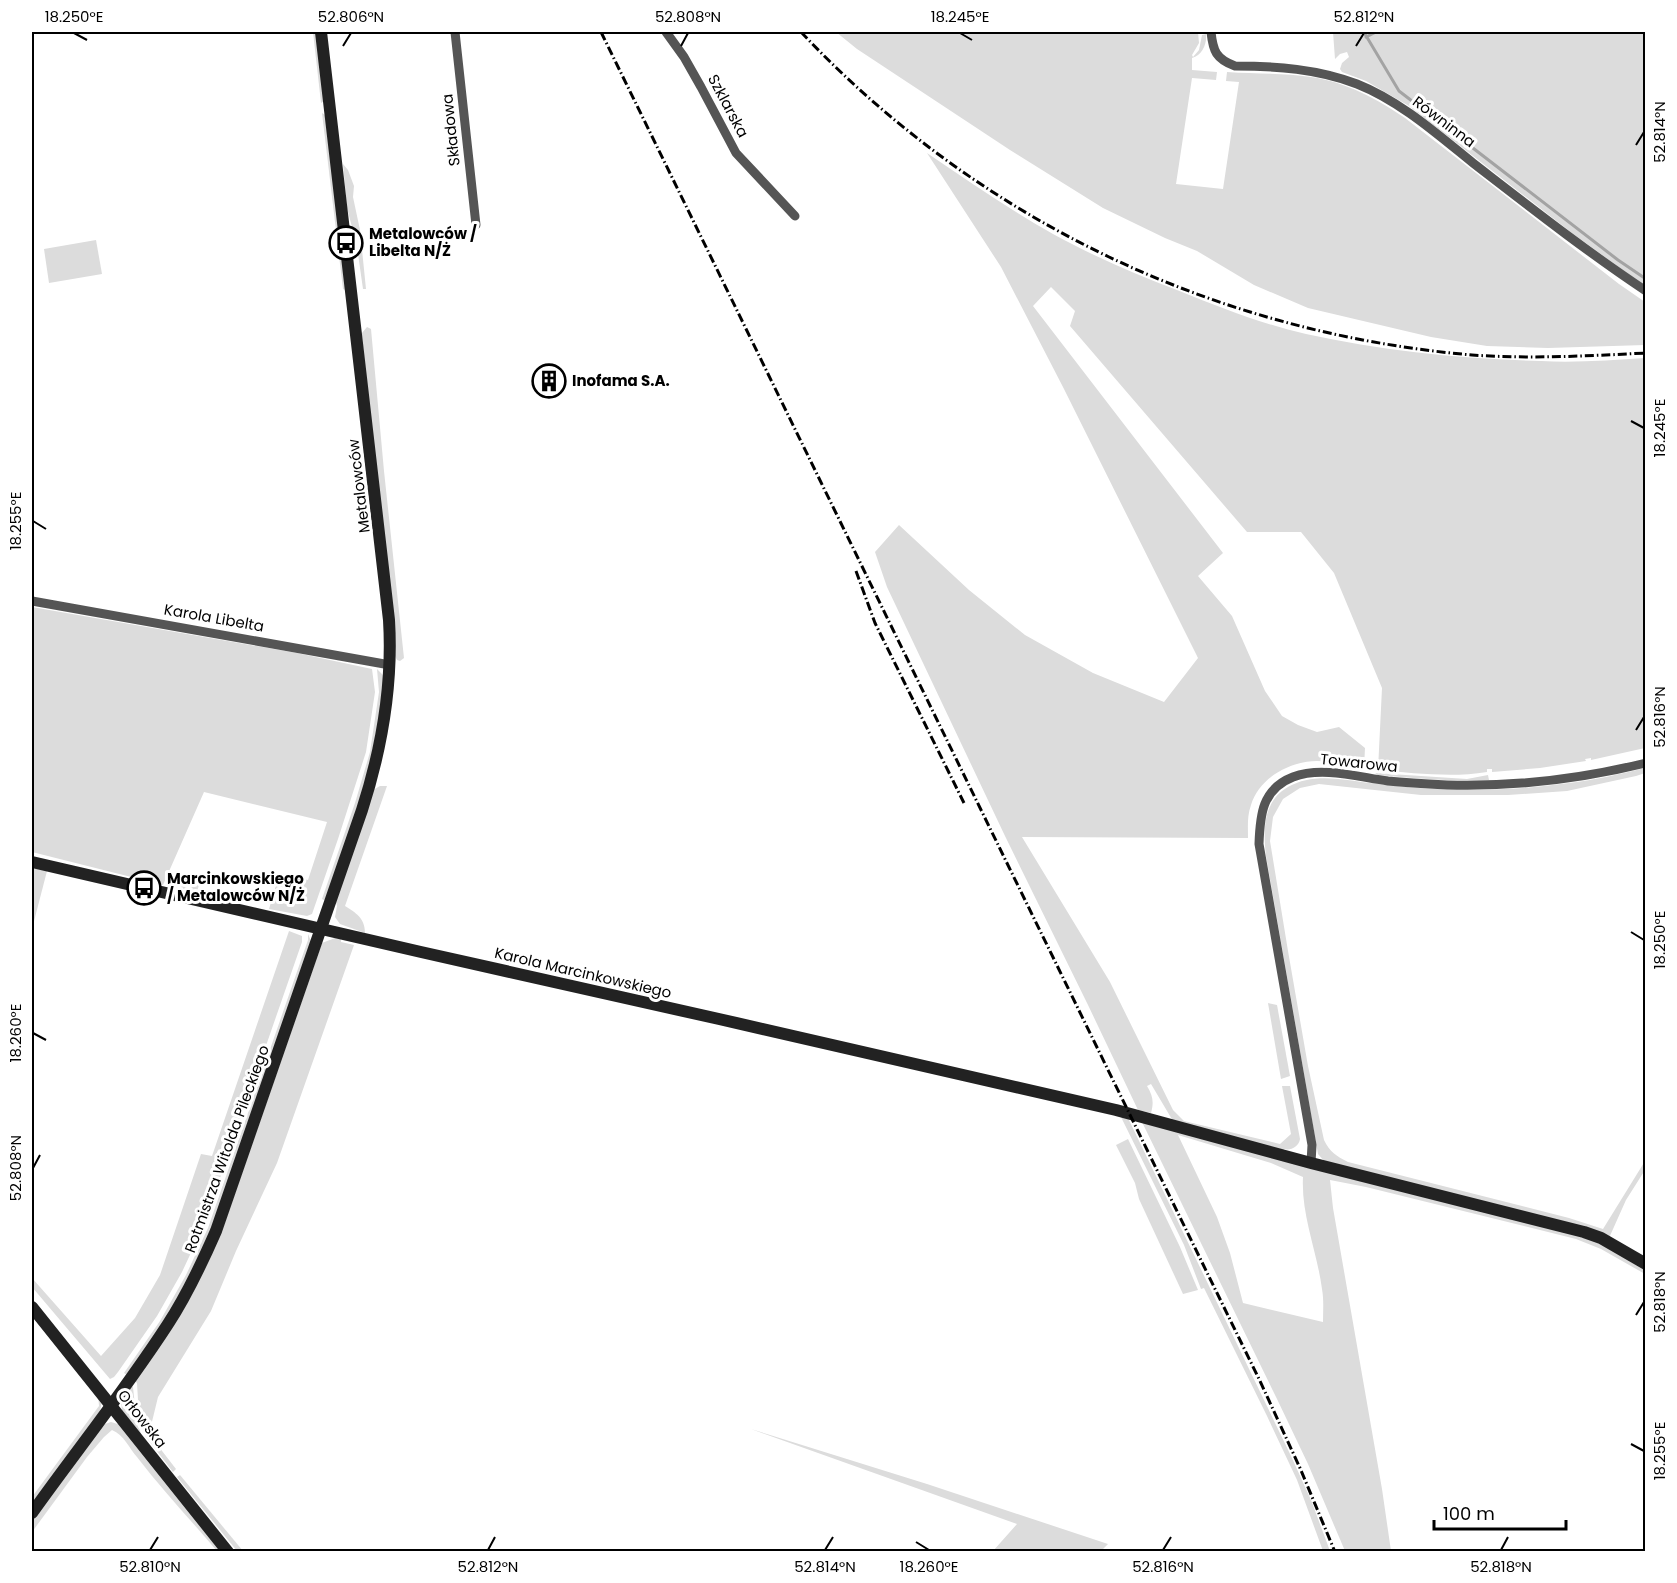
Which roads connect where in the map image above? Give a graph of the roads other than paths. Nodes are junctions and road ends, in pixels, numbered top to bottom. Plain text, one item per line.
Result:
1 (321, 32) edge
2 (455, 32) edge
3 (666, 32) edge
4 (1211, 32) edge
5 (795, 216) dead end
6 (476, 225) dead end
7 (1646, 291) edge
8 (32, 601) edge
9 (390, 665) junction
10 (1646, 762) edge
11 (32, 862) edge
12 (321, 929) junction
13 (1311, 1163) junction
14 (1646, 1264) edge
15 (32, 1307) edge
16 (111, 1404) junction
17 (32, 1513) edge
18 (228, 1551) edge

1 - 9 street, Metalowców
2 - 6 street, Składowa
3 - 5 street, Szklarska
4 - 7 street, Równinna
8 - 9 street, Karola Libelta
9 - 12 street, Metalowców
10 - 13 street, Towarowa
11 - 12 street, Karola Marcinkowskiego
12 - 13 street, Karola Marcinkowskiego
12 - 16 street, Rotmistrza Witolda Pileckiego
13 - 14 street, Karola Marcinkowskiego
15 - 16 street, Orłowska
16 - 17 street, Rotmistrza Witolda Pileckiego
16 - 18 street, Orłowska

